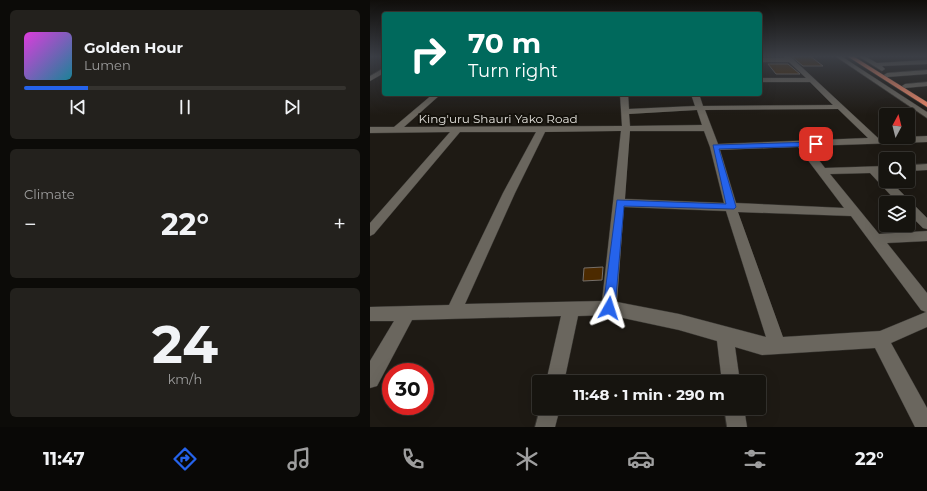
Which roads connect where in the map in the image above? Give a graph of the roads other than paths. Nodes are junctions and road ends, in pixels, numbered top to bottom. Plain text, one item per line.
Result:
1 (808, 76) edge
2 (868, 76) edge
3 (881, 76) edge
4 (888, 76) edge
5 (762, 80) edge
6 (812, 80) junction
7 (927, 84) edge
8 (905, 86) junction
9 (435, 96) edge
10 (624, 96) edge
11 (697, 96) edge
12 (927, 100) edge
13 (927, 105) edge
14 (840, 107) junction
15 (700, 108) junction
16 (625, 112) junction
17 (927, 116) edge
18 (706, 128) junction
19 (542, 129) junction
20 (626, 129) junction
21 (370, 130) edge
22 (396, 130) junction
23 (456, 130) junction
24 (927, 139) edge
25 (876, 141) junction
26 (802, 145) junction
27 (715, 147) junction
28 (927, 167) edge
29 (915, 168) edge
30 (872, 169) junction
31 (879, 169) edge
32 (822, 171) junction
33 (898, 196) edge
34 (620, 202) junction
35 (731, 207) junction
36 (854, 212) junction
37 (915, 213) edge
38 (927, 225) edge
39 (370, 231) edge
40 (927, 236) edge
41 (876, 239) junction
42 (927, 305) edge
43 (609, 308) junction
44 (571, 309) junction
45 (454, 312) junction
46 (408, 313) junction
47 (370, 314) edge
48 (927, 319) edge
49 (725, 335) junction
50 (880, 339) junction
51 (777, 346) junction
52 (557, 375) edge
53 (729, 375) edge
54 (370, 379) edge
55 (548, 415) edge
56 (735, 415) edge
57 (545, 427) edge
58 (737, 427) edge
59 (926, 427) edge

1 - 6 street
2 - 17 street
3 - 13 highway
4 - 8 highway
5 - 6 street
6 - 14 street
7 - 8 street
8 - 12 highway
9 - 22 street
10 - 16 street
11 - 15 street
14 - 15 street
14 - 25 street
15 - 16 street
15 - 18 street
16 - 20 street
18 - 20 street, King'uru Shauri Yako Road
18 - 27 street
19 - 20 street, King'uru Shauri Yako Road
19 - 23 street, King'uru Shauri Yako Road
19 - 45 street
20 - 34 street
21 - 22 street, King'uru Shauri Yako Road
22 - 23 street, King'uru Shauri Yako Road
23 - 39 street
24 - 25 street
25 - 26 street
26 - 27 street
26 - 32 street
27 - 35 street
28 - 29 street
30 - 31 street
30 - 32 street
30 - 33 street
32 - 36 street
34 - 35 street
34 - 43 street
35 - 36 street
35 - 51 street
36 - 41 street
37 - 38 street
40 - 41 street
41 - 42 street
43 - 44 street
43 - 49 street
44 - 45 street
44 - 52 street
45 - 46 street
46 - 47 street
46 - 54 street
48 - 50 street
49 - 51 street
49 - 53 street
50 - 51 street
50 - 59 street
55 - 57 street
56 - 58 street

